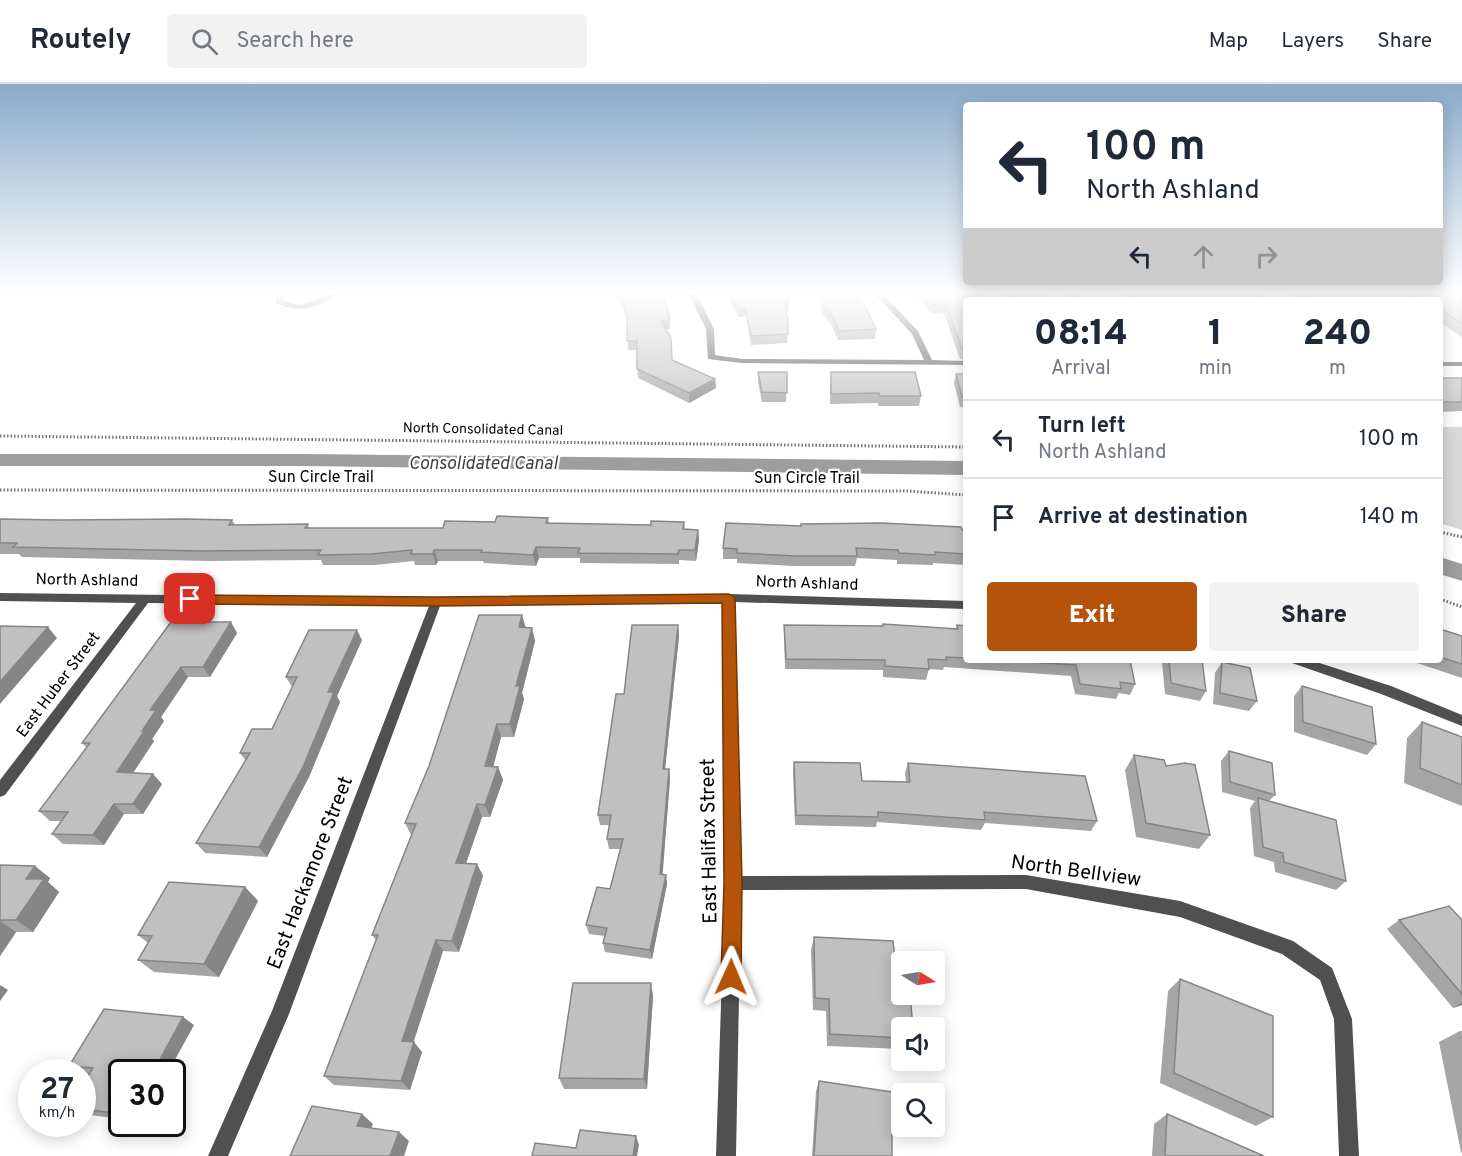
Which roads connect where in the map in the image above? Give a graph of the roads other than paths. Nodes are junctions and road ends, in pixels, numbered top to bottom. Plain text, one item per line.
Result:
1 (711, 343) edge
2 (919, 343) edge
3 (928, 362) junction
4 (963, 363) edge
5 (1443, 364) edge
6 (1462, 364) edge
7 (0, 597) edge
8 (145, 598) junction
9 (729, 598) junction
10 (436, 602) junction
11 (963, 605) edge
12 (1305, 663) edge
13 (1462, 722) edge
14 (0, 791) edge
15 (733, 883) junction
16 (218, 1156) edge
17 (726, 1156) edge
18 (1349, 1156) edge

1 - 3 street
2 - 3 street
3 - 4 street
5 - 6 street
7 - 8 street, North Ashland
8 - 10 street, North Ashland
8 - 14 street, East Huber Street
9 - 10 street, North Ashland
9 - 11 street, North Ashland
9 - 15 street, East Halifax Street
10 - 16 street, East Hackamore Street
12 - 13 street
15 - 17 street, East Halifax Street
15 - 18 street, North Bellview

